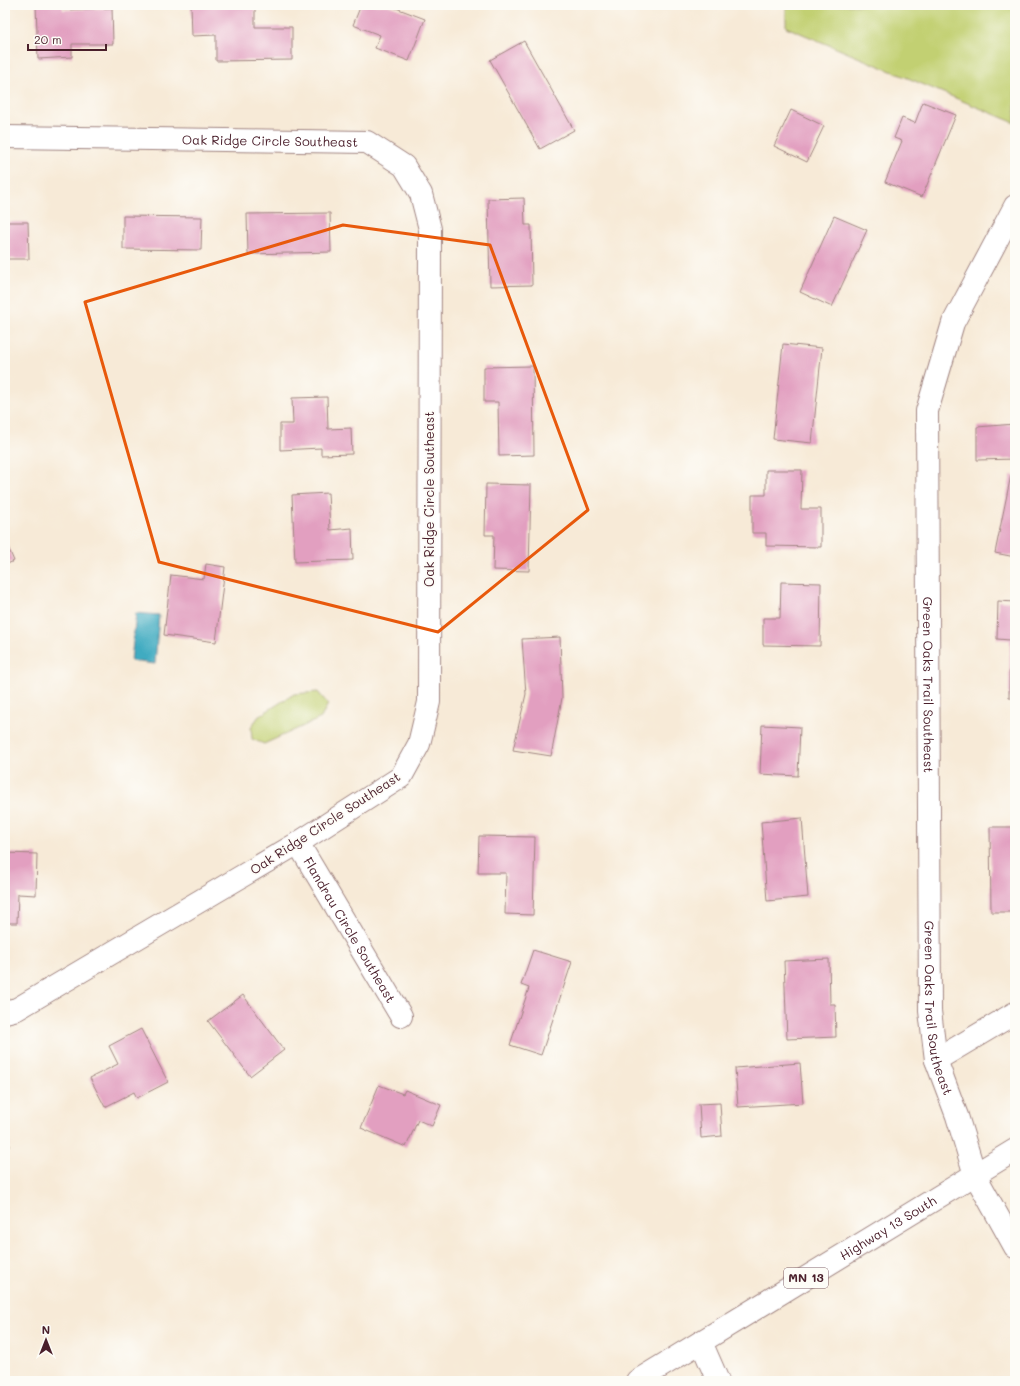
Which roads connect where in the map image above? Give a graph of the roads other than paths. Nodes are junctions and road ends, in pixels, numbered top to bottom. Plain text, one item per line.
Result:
1 (5, 137) edge
2 (1015, 206) edge
3 (298, 843) junction
4 (5, 1012) edge
5 (1015, 1013) edge
6 (401, 1016) dead end
7 (936, 1060) junction
8 (1015, 1150) edge
9 (975, 1176) junction
10 (1015, 1247) edge
11 (701, 1342) junction
12 (637, 1381) edge
13 (718, 1381) edge

1 - 3 street, Oak Ridge Circle Southeast
2 - 7 street, Green Oaks Trail Southeast
3 - 4 street, Oak Ridge Circle Southeast
3 - 6 street, Flandrau Circle Southeast
5 - 7 street
7 - 9 street, Green Oaks Trail Southeast
8 - 9 street, Highway 13 South / MN 13
9 - 10 street, Green Oaks Trail Southeast
9 - 11 street, Highway 13 South / MN 13
11 - 12 street, Highway 13 South / MN 13
11 - 13 street

